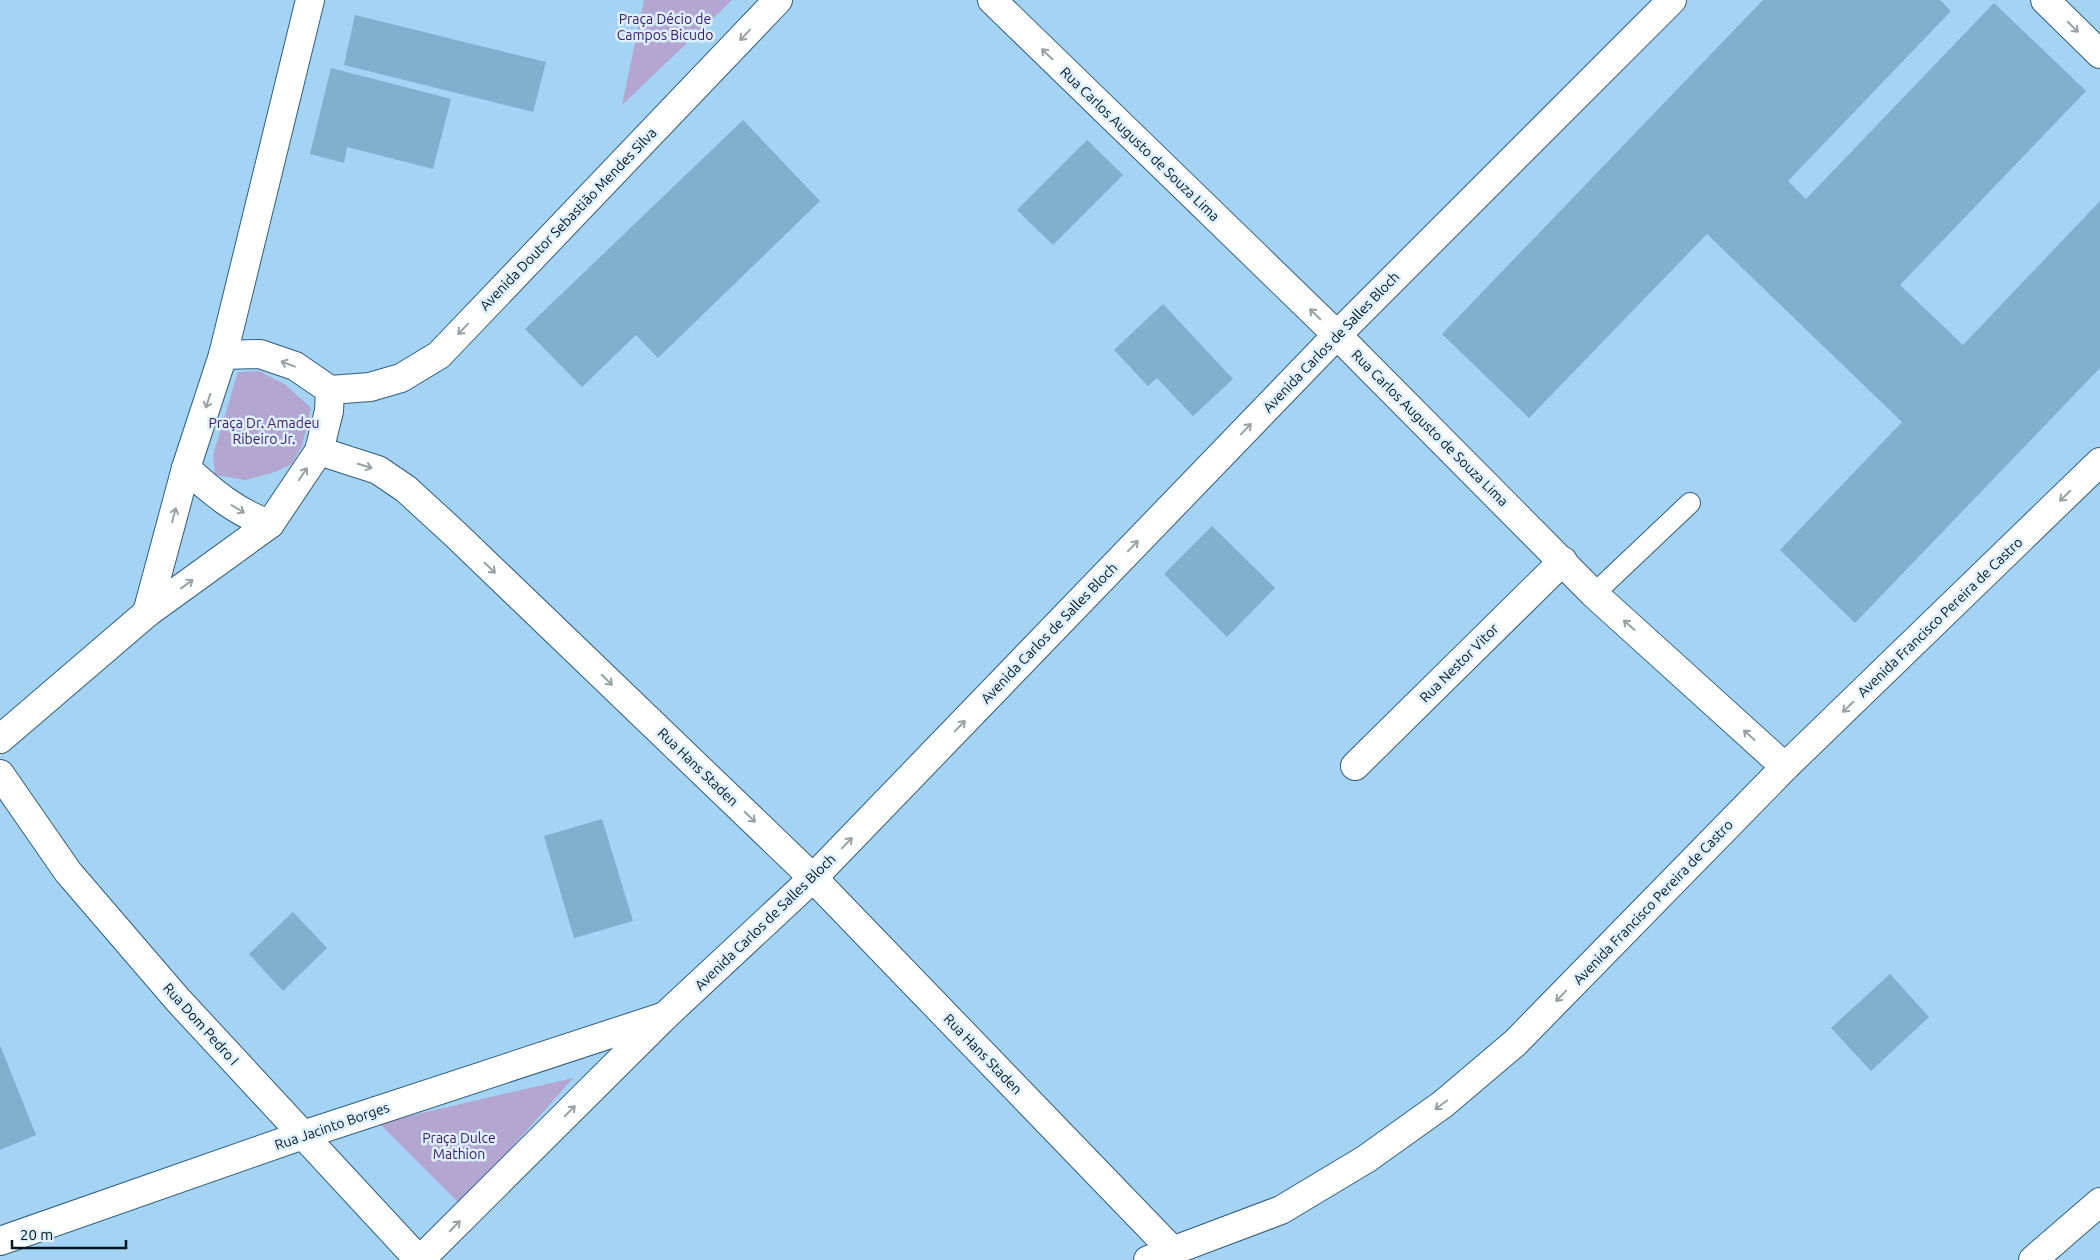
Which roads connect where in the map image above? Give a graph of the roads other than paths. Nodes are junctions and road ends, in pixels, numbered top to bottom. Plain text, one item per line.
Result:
1 (310, 0) edge
2 (778, 0) edge
3 (992, 0) edge
4 (1672, 0) edge
5 (2045, 0) edge
6 (2100, 54) edge
7 (1337, 335) junction
8 (222, 355) junction
9 (330, 390) junction
10 (319, 451) junction
11 (2100, 462) edge
12 (186, 468) junction
13 (1690, 503) dead end
14 (270, 524) junction
15 (1563, 561) junction
16 (1594, 594) junction
17 (147, 613) junction
18 (0, 739) edge
19 (1355, 766) dead end
20 (1785, 767) junction
21 (0, 774) edge
22 (813, 878) junction
23 (665, 1016) junction
24 (303, 1135) junction
25 (2100, 1202) edge
26 (0, 1241) edge
27 (1160, 1256) edge
28 (420, 1260) edge
29 (2033, 1260) edge

1 - 8 street
2 -> 9 street, Avenida Doutor Sebastião Mendes Silva
7 -> 3 street, Rua Carlos Augusto de Souza Lima
4 - 7 street, Avenida Carlos de Salles Bloch
5 -> 6 street
7 - 15 street, Rua Carlos Augusto de Souza Lima
22 -> 7 street, Avenida Carlos de Salles Bloch
9 -> 8 street
8 -> 12 street
9 - 10 street
14 -> 10 street
10 -> 22 street, Rua Hans Staden
11 -> 20 street, Avenida Francisco Pereira de Castro
12 -> 14 street
17 -> 12 street
13 - 16 lane
17 -> 14 street
15 - 16 street, Rua Carlos Augusto de Souza Lima
15 - 19 street, Rua Nestor Vitor
20 -> 16 street, Rua Carlos Augusto de Souza Lima
17 - 18 street
20 -> 27 street, Avenida Francisco Pereira de Castro
21 - 24 street, Rua Dom Pedro I
22 - 23 street, Avenida Carlos de Salles Bloch
22 - 27 street, Rua Hans Staden
23 - 24 street, Rua Jacinto Borges
28 -> 23 street, Avenida Carlos de Salles Bloch
24 - 26 street, Rua Jacinto Borges
24 - 28 street, Rua Dom Pedro I
25 - 29 street

